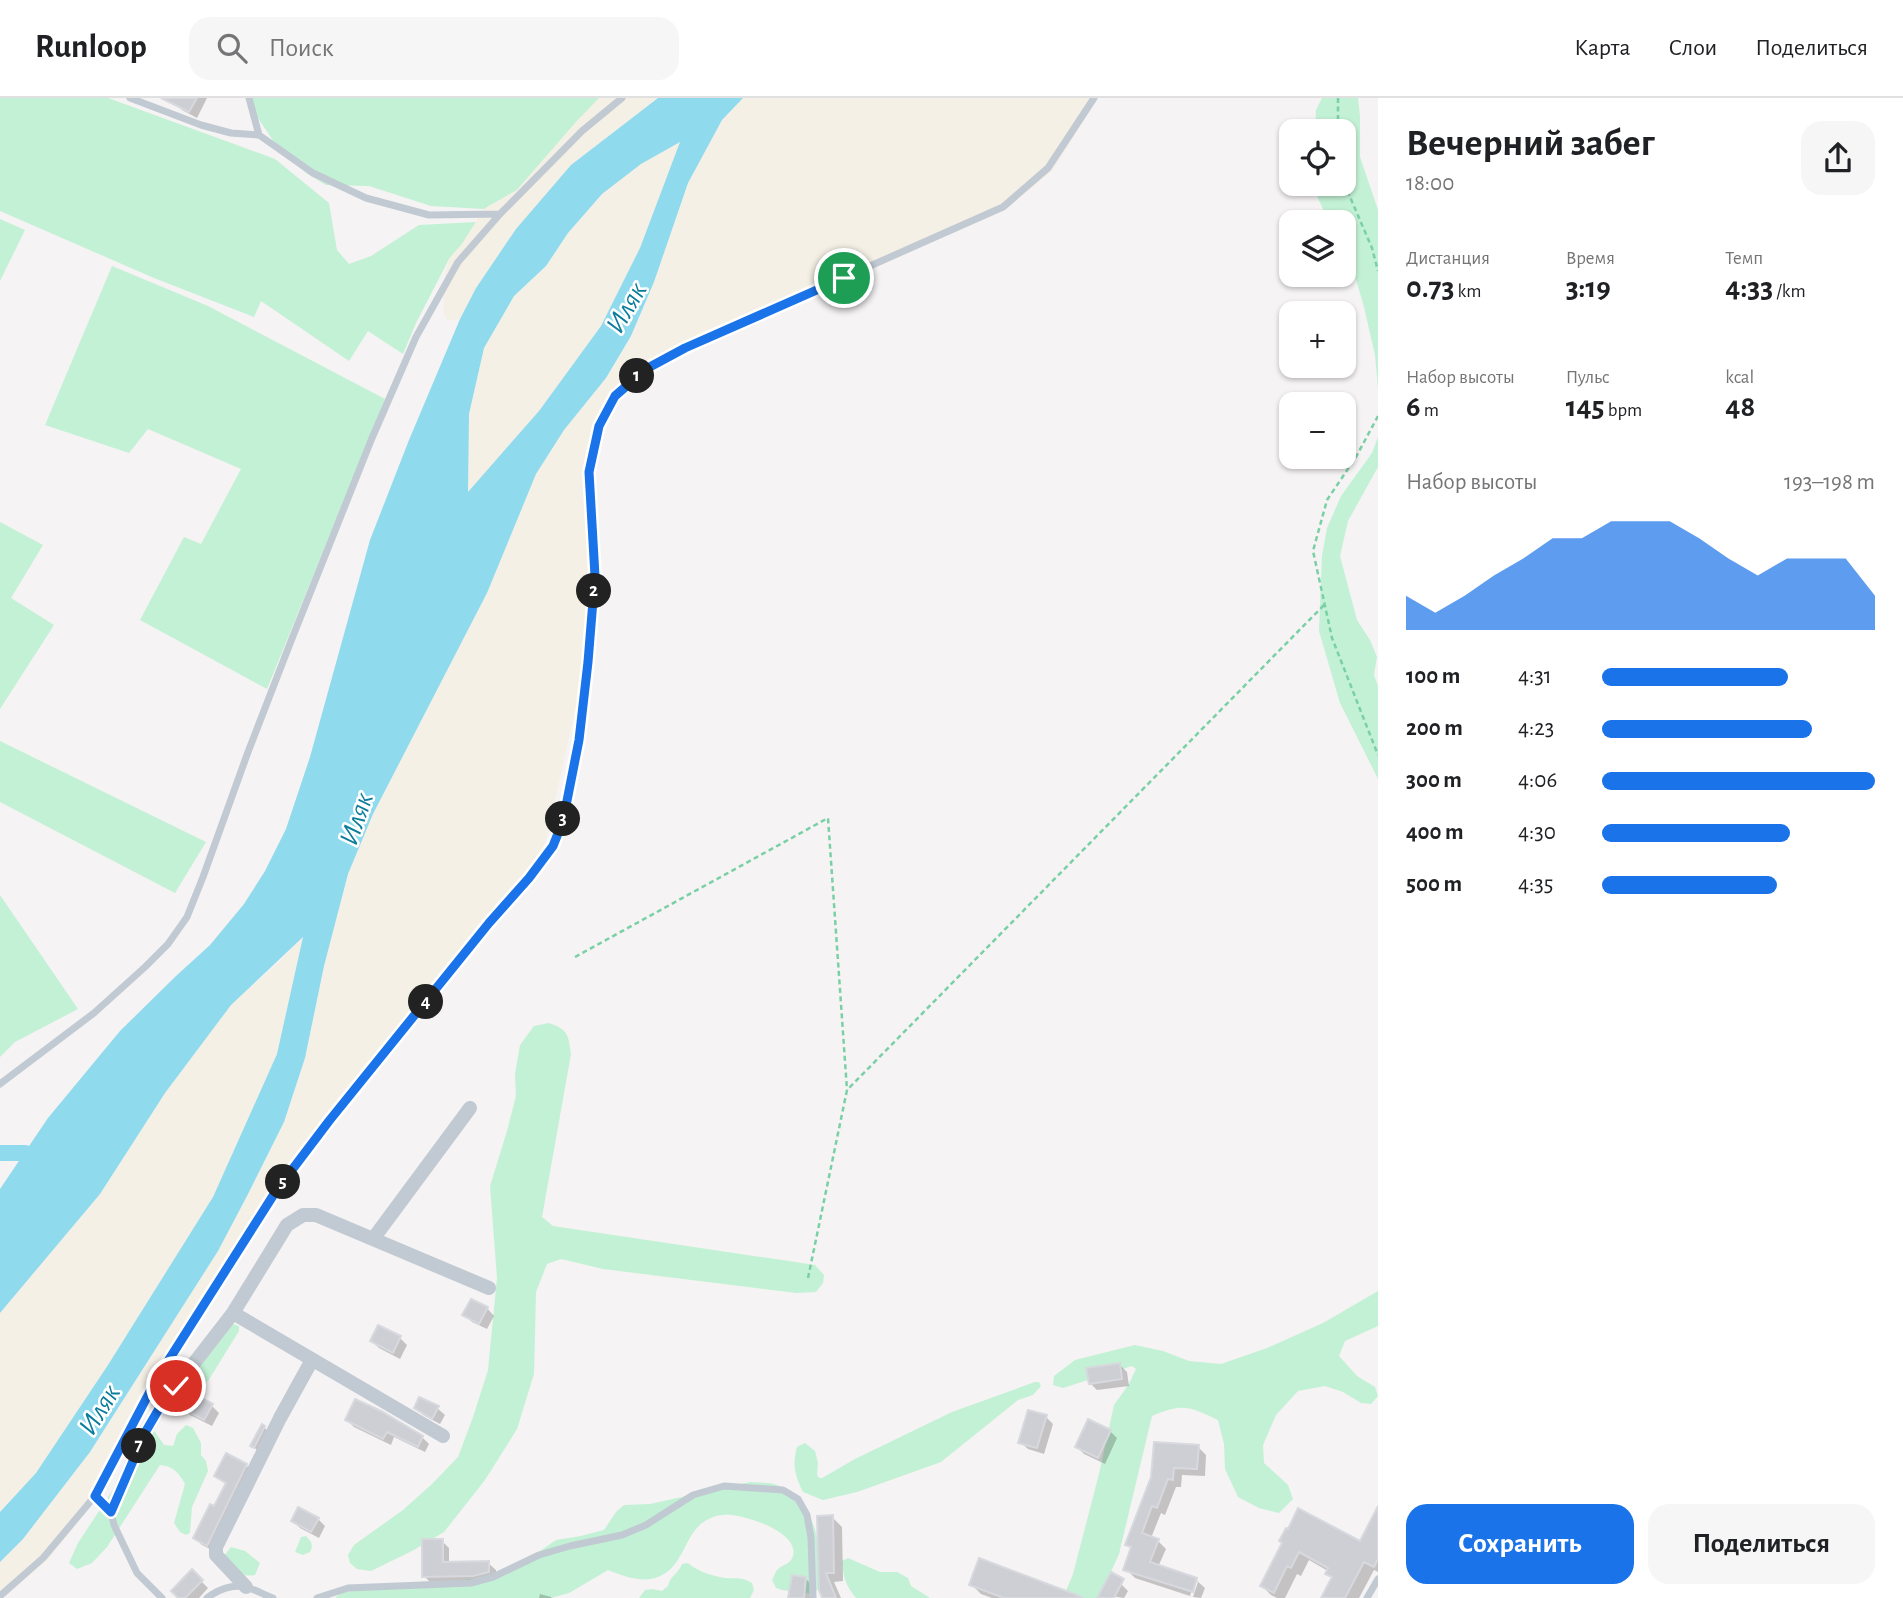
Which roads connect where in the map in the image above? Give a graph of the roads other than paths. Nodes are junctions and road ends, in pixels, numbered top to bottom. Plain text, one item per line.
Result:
1 (130, 98) edge
2 (249, 98) edge
3 (622, 98) edge
4 (1094, 98) edge
5 (259, 135) junction
6 (500, 215) junction
7 (0, 1084) edge
8 (470, 1108) dead end
9 (373, 1239) junction
10 (489, 1288) dead end
11 (233, 1314) junction
12 (313, 1360) junction
13 (443, 1436) dead end
14 (95, 1496) junction
15 (111, 1512) junction
16 (1378, 1579) edge
17 (246, 1587) junction
18 (0, 1596) edge
19 (162, 1598) edge
20 (207, 1598) edge
21 (273, 1598) edge
22 (317, 1598) edge
23 (813, 1598) edge
24 (1367, 1598) edge

1 - 5 lane
2 - 5 lane
3 - 6 lane
4 - 14 lane
5 - 6 lane
6 - 7 lane
8 - 9 street
9 - 10 street
9 - 11 street
11 - 12 street
11 - 15 street
12 - 13 street
12 - 17 street
14 - 15 lane
14 - 18 lane
15 - 19 lane
16 - 24 lane
17 - 20 lane
17 - 21 lane
22 - 23 lane

